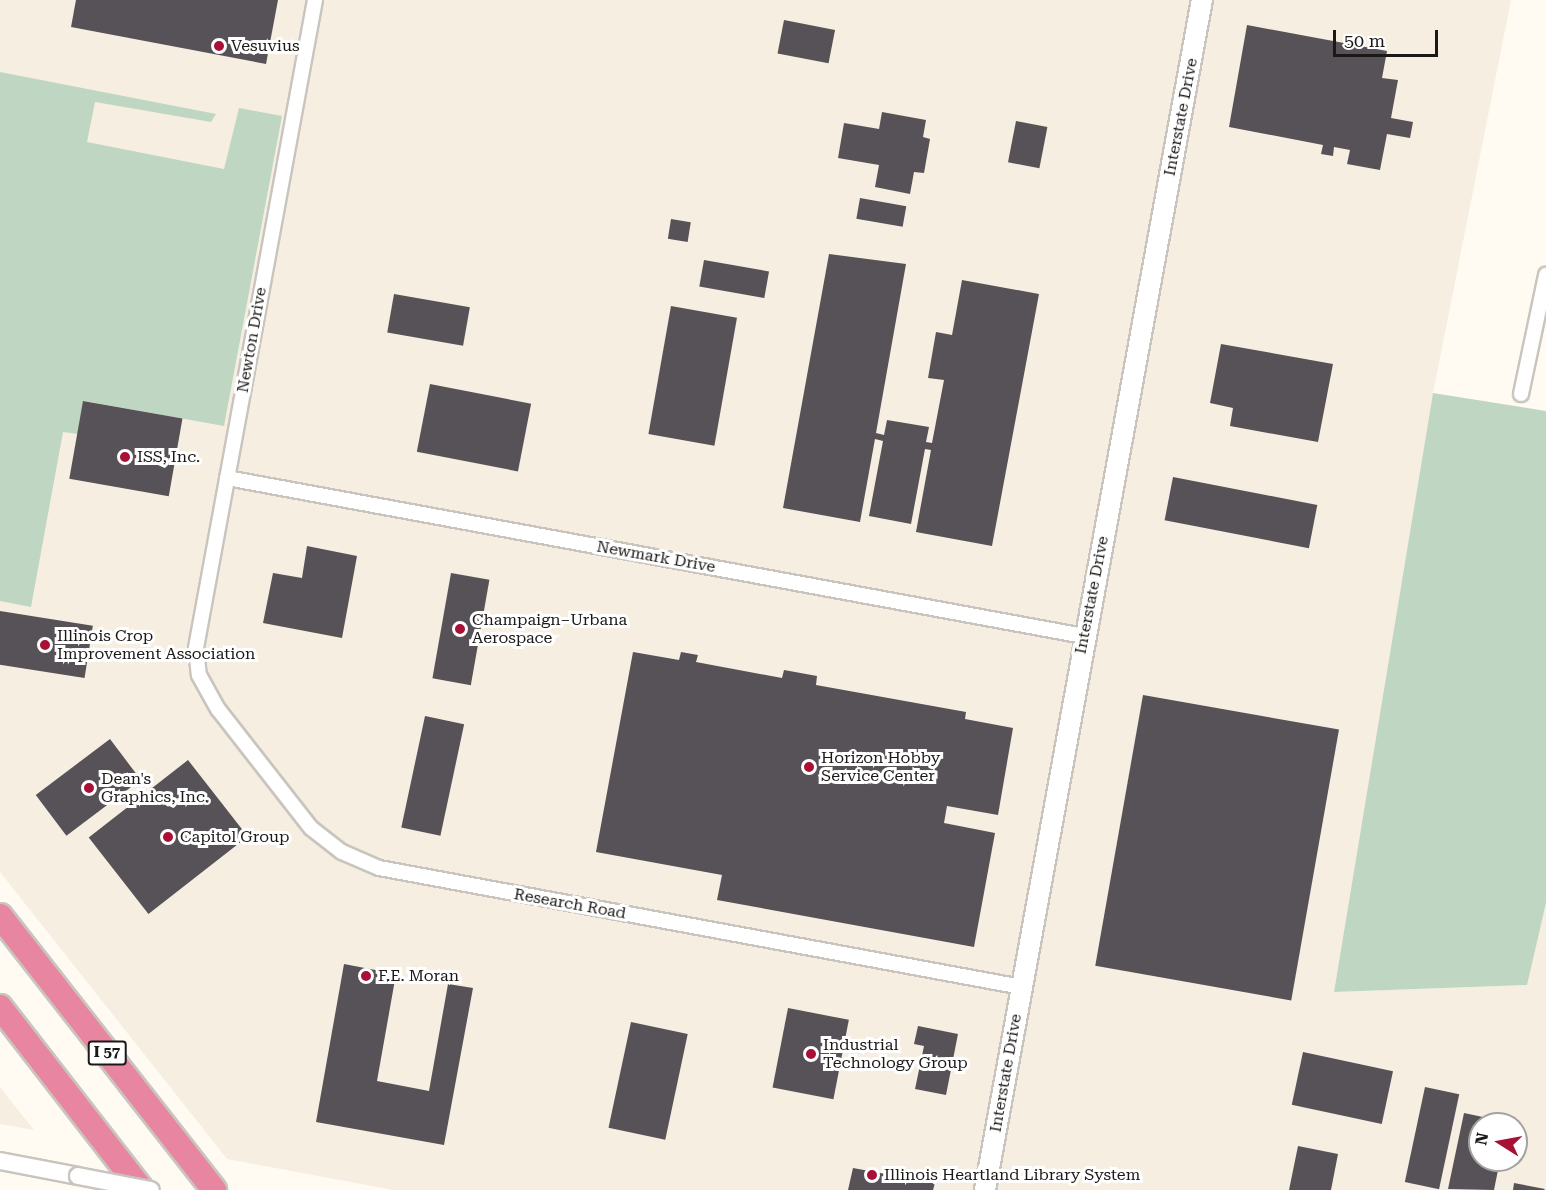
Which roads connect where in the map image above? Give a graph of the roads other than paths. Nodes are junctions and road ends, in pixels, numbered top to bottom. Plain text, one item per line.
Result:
1 (315, 0) edge
2 (1202, 0) edge
3 (1546, 275) edge
4 (1521, 394) dead end
5 (227, 478) junction
6 (1084, 636) junction
7 (201, 679) joint
8 (0, 915) edge
9 (1022, 987) junction
10 (0, 1007) edge
11 (0, 1161) edge
12 (142, 1190) edge
13 (151, 1190) edge
14 (214, 1190) edge
15 (985, 1190) edge

1 - 5 street, Newton Drive
2 - 6 main road, Interstate Drive
3 - 4 street
5 - 6 street, Newmark Drive
5 - 7 street, Newton Drive
6 - 9 main road, Interstate Drive
7 - 9 street, Research Road
8 - 14 highway, I 57
9 - 15 main road, Interstate Drive
10 - 12 highway
11 - 13 street, bridge

